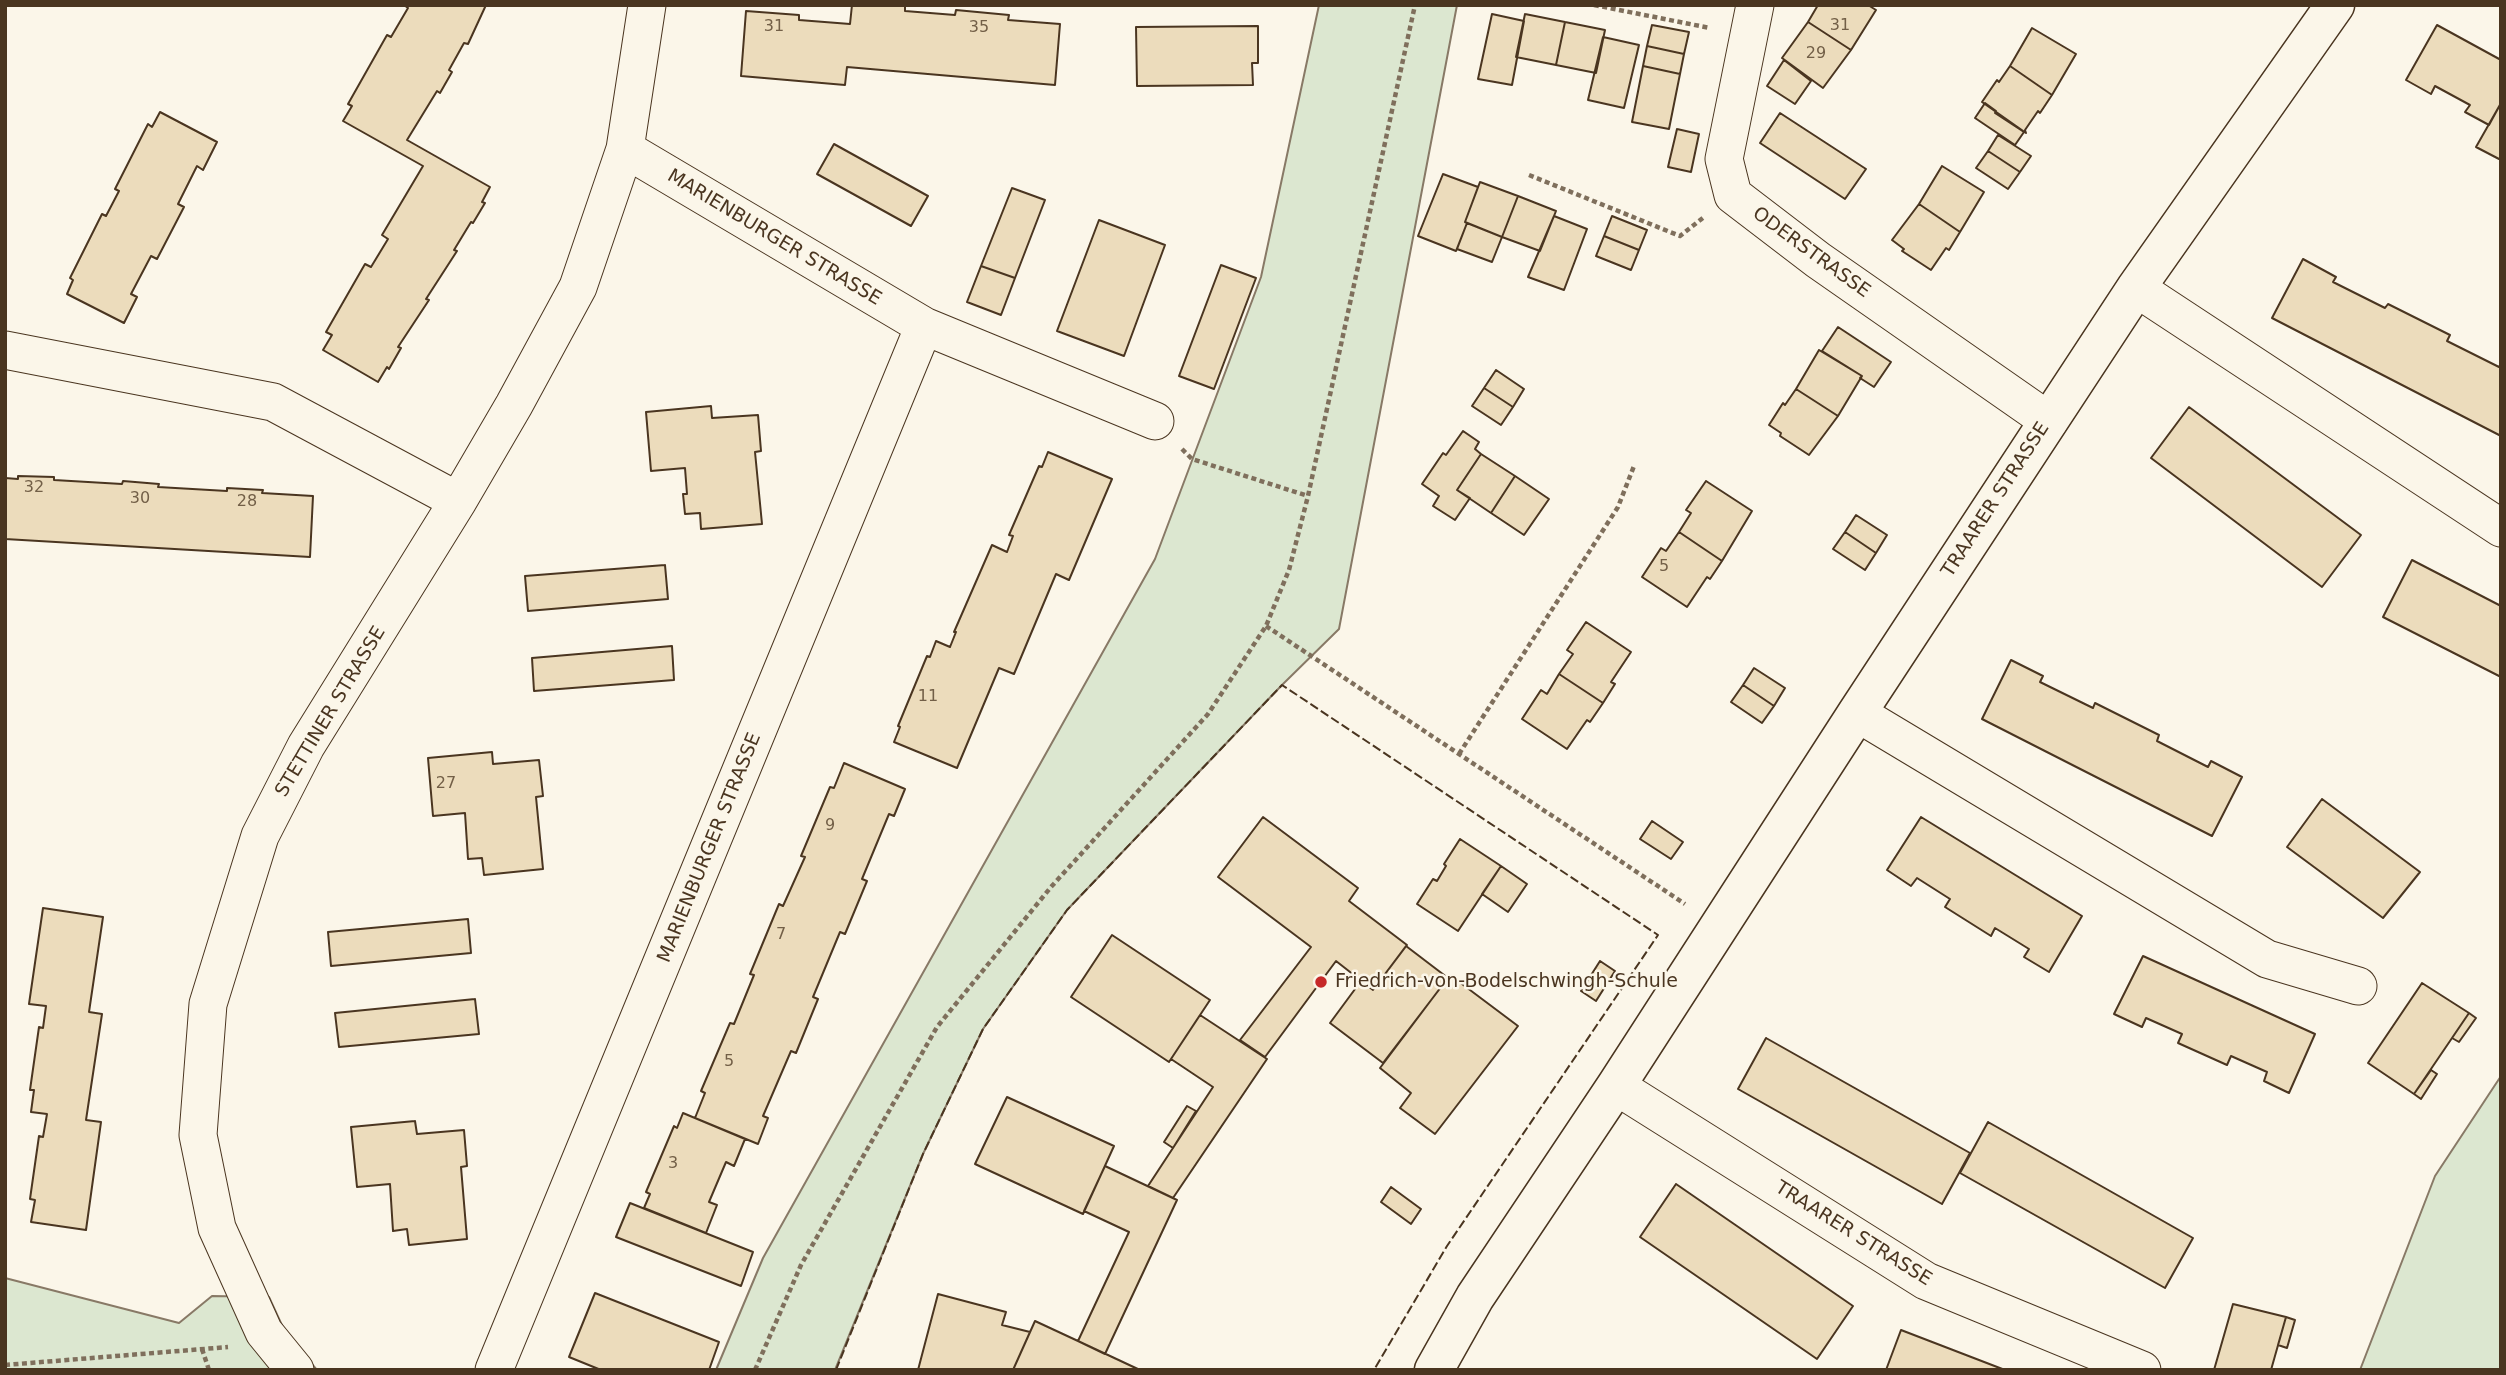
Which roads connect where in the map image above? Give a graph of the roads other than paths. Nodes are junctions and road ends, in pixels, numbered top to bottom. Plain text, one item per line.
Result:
1 (647, 5) edge
2 (2335, 5) edge
3 (1752, 21) edge
4 (625, 149) junction
5 (2136, 288) junction
6 (924, 326) junction
7 (5, 351) edge
8 (1155, 421) road end
9 (2049, 421) junction
10 (458, 501) junction
11 (2501, 528) edge
12 (1857, 713) junction
13 (2358, 986) dead end
14 (1616, 1086) junction
15 (295, 1370) edge
16 (494, 1370) edge
17 (1434, 1370) edge
18 (2142, 1370) edge

1 - 4 street, STETTINER STRASSE
2 - 5 street, TRAARER STRASSE
3 - 9 street, ODERSTRASSE
4 - 6 street, MARIENBURGER STRASSE
4 - 10 street, STETTINER STRASSE
5 - 9 street, TRAARER STRASSE
5 - 11 street
6 - 8 street, MARIENBURGER STRASSE
6 - 16 street, MARIENBURGER STRASSE
7 - 10 street
9 - 12 street, TRAARER STRASSE
10 - 15 street, STETTINER STRASSE
12 - 13 street
12 - 14 street, TRAARER STRASSE
14 - 17 street, TRAARER STRASSE
14 - 18 street, TRAARER STRASSE

